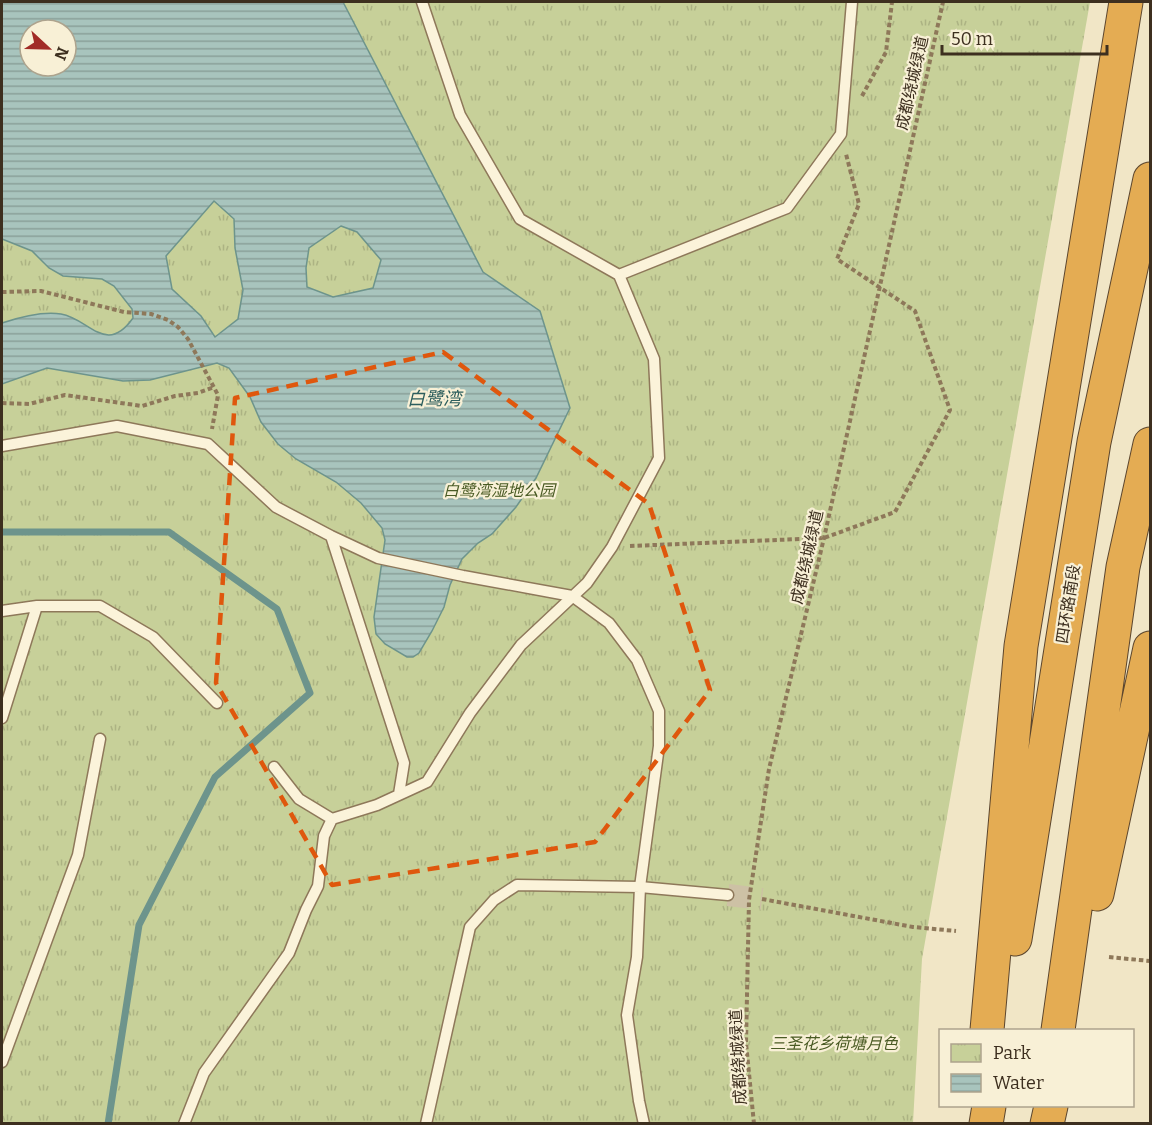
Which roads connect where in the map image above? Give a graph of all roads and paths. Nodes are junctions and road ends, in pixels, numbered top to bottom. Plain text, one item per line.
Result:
1 (422, 2) edge
2 (852, 2) edge
3 (892, 2) edge
4 (943, 2) edge
5 (1126, 2) edge
6 (841, 134) junction
7 (1150, 179) edge
8 (620, 275) junction
9 (879, 287) junction
10 (2, 292) edge
11 (214, 387) junction
12 (2, 403) edge
13 (208, 444) junction
14 (1150, 444) edge
15 (2, 446) edge
16 (331, 536) junction
17 (824, 538) junction
18 (612, 547) junction
19 (572, 596) junction
20 (37, 606) junction
21 (2, 610) edge
22 (1150, 648) edge
23 (217, 703) dead end
24 (2, 718) edge
25 (100, 739) dead end
26 (274, 767) dead end
27 (399, 794) junction
28 (332, 819) junction
29 (640, 887) junction
30 (728, 895) tunnel mouth
31 (762, 899) tunnel mouth
32 (956, 931) dead end
33 (1109, 957) dead end
34 (1150, 961) edge
35 (987, 1029) edge
36 (1001, 1029) edge
37 (1058, 1029) edge
38 (1067, 1029) edge
39 (2, 1062) edge
40 (980, 1107) edge
41 (989, 1107) edge
42 (1049, 1107) edge
43 (184, 1124) edge
44 (426, 1124) edge
45 (644, 1124) edge
46 (754, 1124) edge
47 (979, 1124) edge
48 (986, 1124) edge
49 (1046, 1124) edge

1 - 8 lane
2 - 6 lane
3 - 6 path
4 - 9 path, 成都绕城绿道
5 - 35 highway
6 - 8 lane
6 - 9 path
7 - 36 highway, 四环路南段
8 - 18 lane
9 - 17 path, 成都绕城绿道
9 - 17 path
10 - 11 path
11 - 12 path
11 - 13 path
13 - 15 lane
13 - 16 lane
14 - 37 highway
16 - 19 lane
16 - 27 lane
17 - 18 path
17 - 46 path, 成都绕城绿道
18 - 19 lane
19 - 27 lane
19 - 29 lane
20 - 21 lane
20 - 23 lane
20 - 24 lane
22 - 38 highway
25 - 39 lane
26 - 28 lane
27 - 28 lane
28 - 43 lane
29 - 30 lane
29 - 44 lane
29 - 45 lane
31 - 32 path
33 - 34 path
40 - 47 highway
41 - 48 highway
42 - 49 highway

